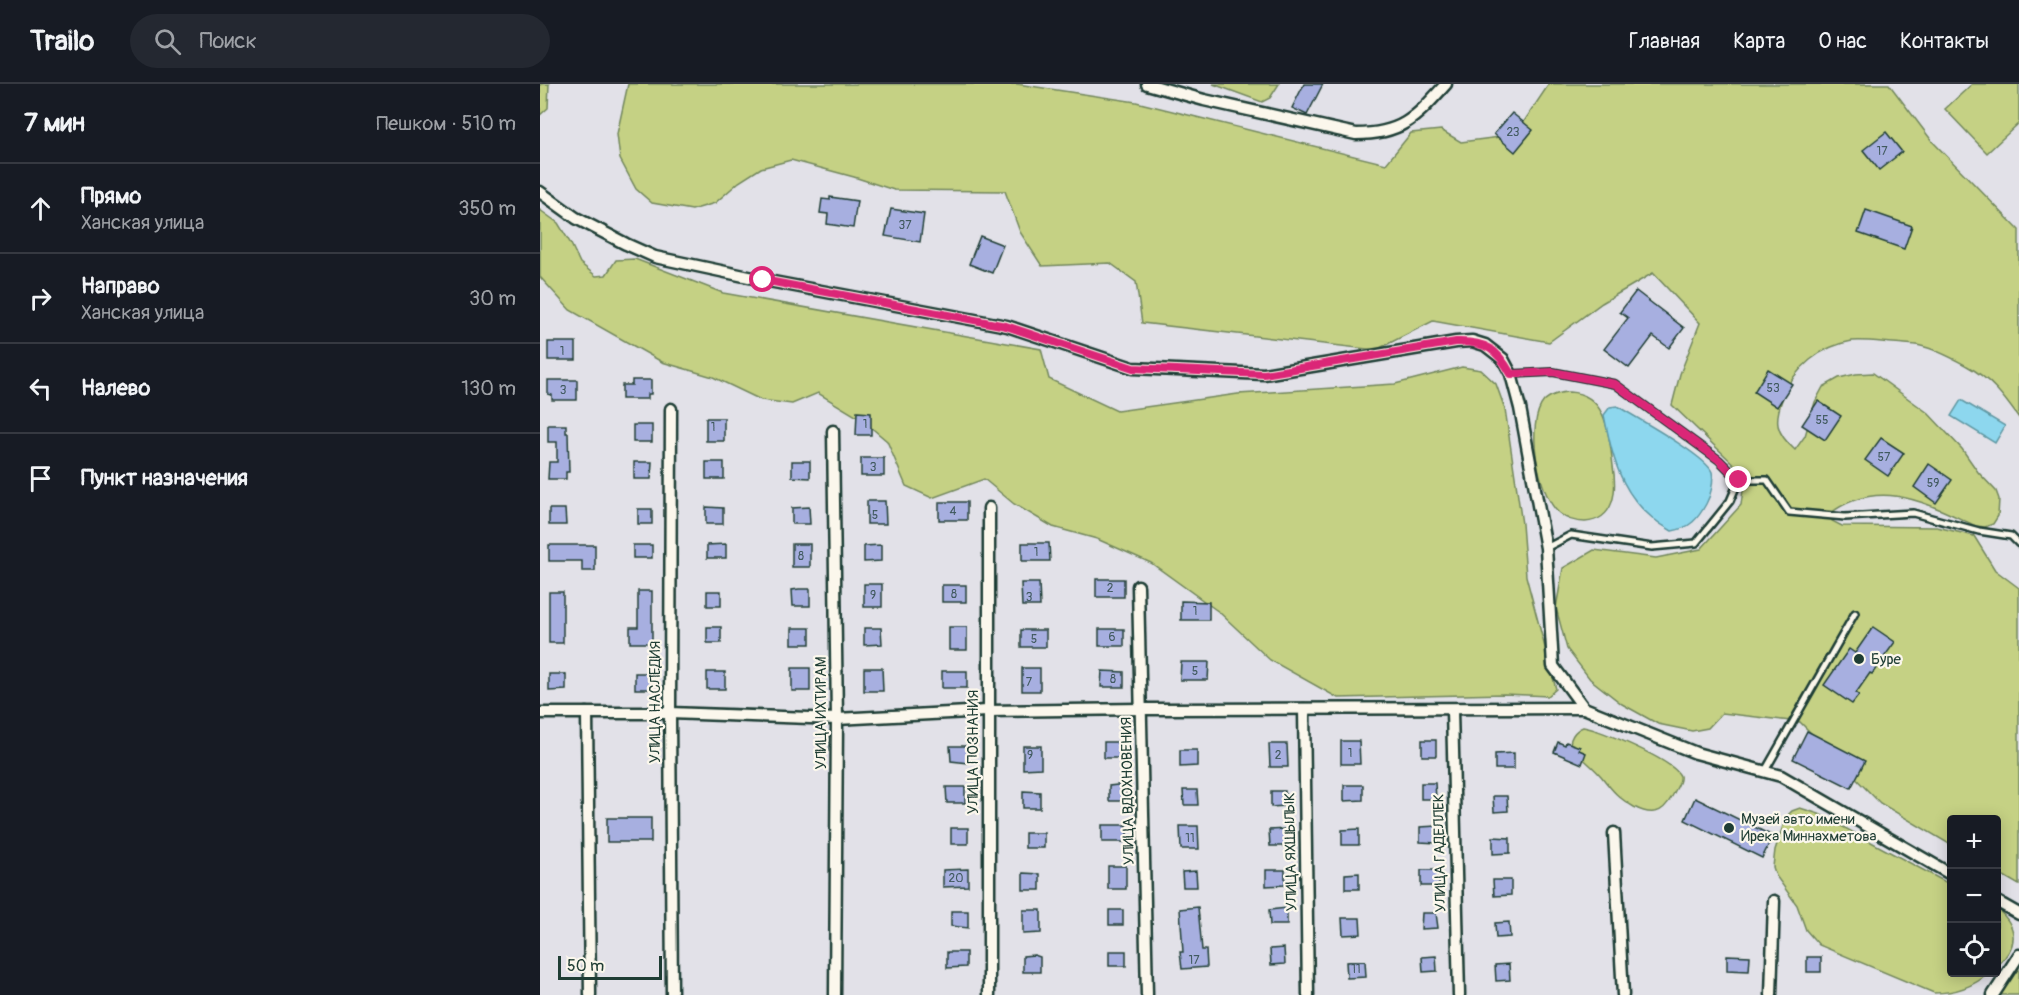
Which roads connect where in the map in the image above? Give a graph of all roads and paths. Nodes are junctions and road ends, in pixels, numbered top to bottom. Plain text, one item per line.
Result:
1 (1147, 84) edge
2 (1446, 84) edge
3 (540, 192) edge
4 (1511, 374) junction
5 (671, 409) dead end
6 (832, 431) dead end
7 (1739, 480) junction
8 (988, 508) dead end
9 (2019, 544) edge
10 (1546, 548) junction
11 (1138, 586) dead end
12 (1855, 613) dead end
13 (1584, 708) junction
14 (1142, 709) junction
15 (1304, 709) junction
16 (1452, 710) junction
17 (987, 711) junction
18 (540, 712) edge
19 (587, 713) junction
20 (670, 713) junction
21 (837, 719) junction
22 (1764, 772) junction
23 (1614, 833) dead end
24 (1947, 872) edge
25 (1774, 901) dead end
26 (2001, 904) edge
27 (2019, 914) edge
28 (2019, 955) edge
29 (590, 995) edge
30 (672, 995) edge
31 (835, 995) edge
32 (989, 995) edge
33 (1146, 995) edge
34 (1308, 995) edge
35 (1459, 995) edge
36 (1623, 995) edge
37 (1771, 995) edge
38 (1993, 995) edge

1 - 2 street
3 - 4 street
4 - 7 lane
4 - 10 street
5 - 20 street, УЛИЦА НАСЛЕДИЯ
6 - 21 street, УЛИЦА ИХТИРАМ
7 - 9 lane
7 - 10 lane
8 - 17 street, УЛИЦА ПОЗНАНИЯ
10 - 13 street
11 - 14 street, УЛИЦА ВДОХНОВЕНИЯ
12 - 22 lane
13 - 16 street
13 - 22 street
14 - 15 street
14 - 17 street
14 - 33 street, УЛИЦА ВДОХНОВЕНИЯ
15 - 16 street
15 - 34 street, УЛИЦА ЯХШЫЛЫК
16 - 35 street, УЛИЦА ГАДЕЛЛЕК
17 - 21 street
17 - 32 street, УЛИЦА ПОЗНАНИЯ
18 - 19 street
19 - 20 street
19 - 29 street
20 - 21 street
20 - 30 street, УЛИЦА НАСЛЕДИЯ
21 - 31 street, УЛИЦА ИХТИРАМ
22 - 24 street
23 - 36 street
25 - 37 street
26 - 27 street
28 - 38 street

